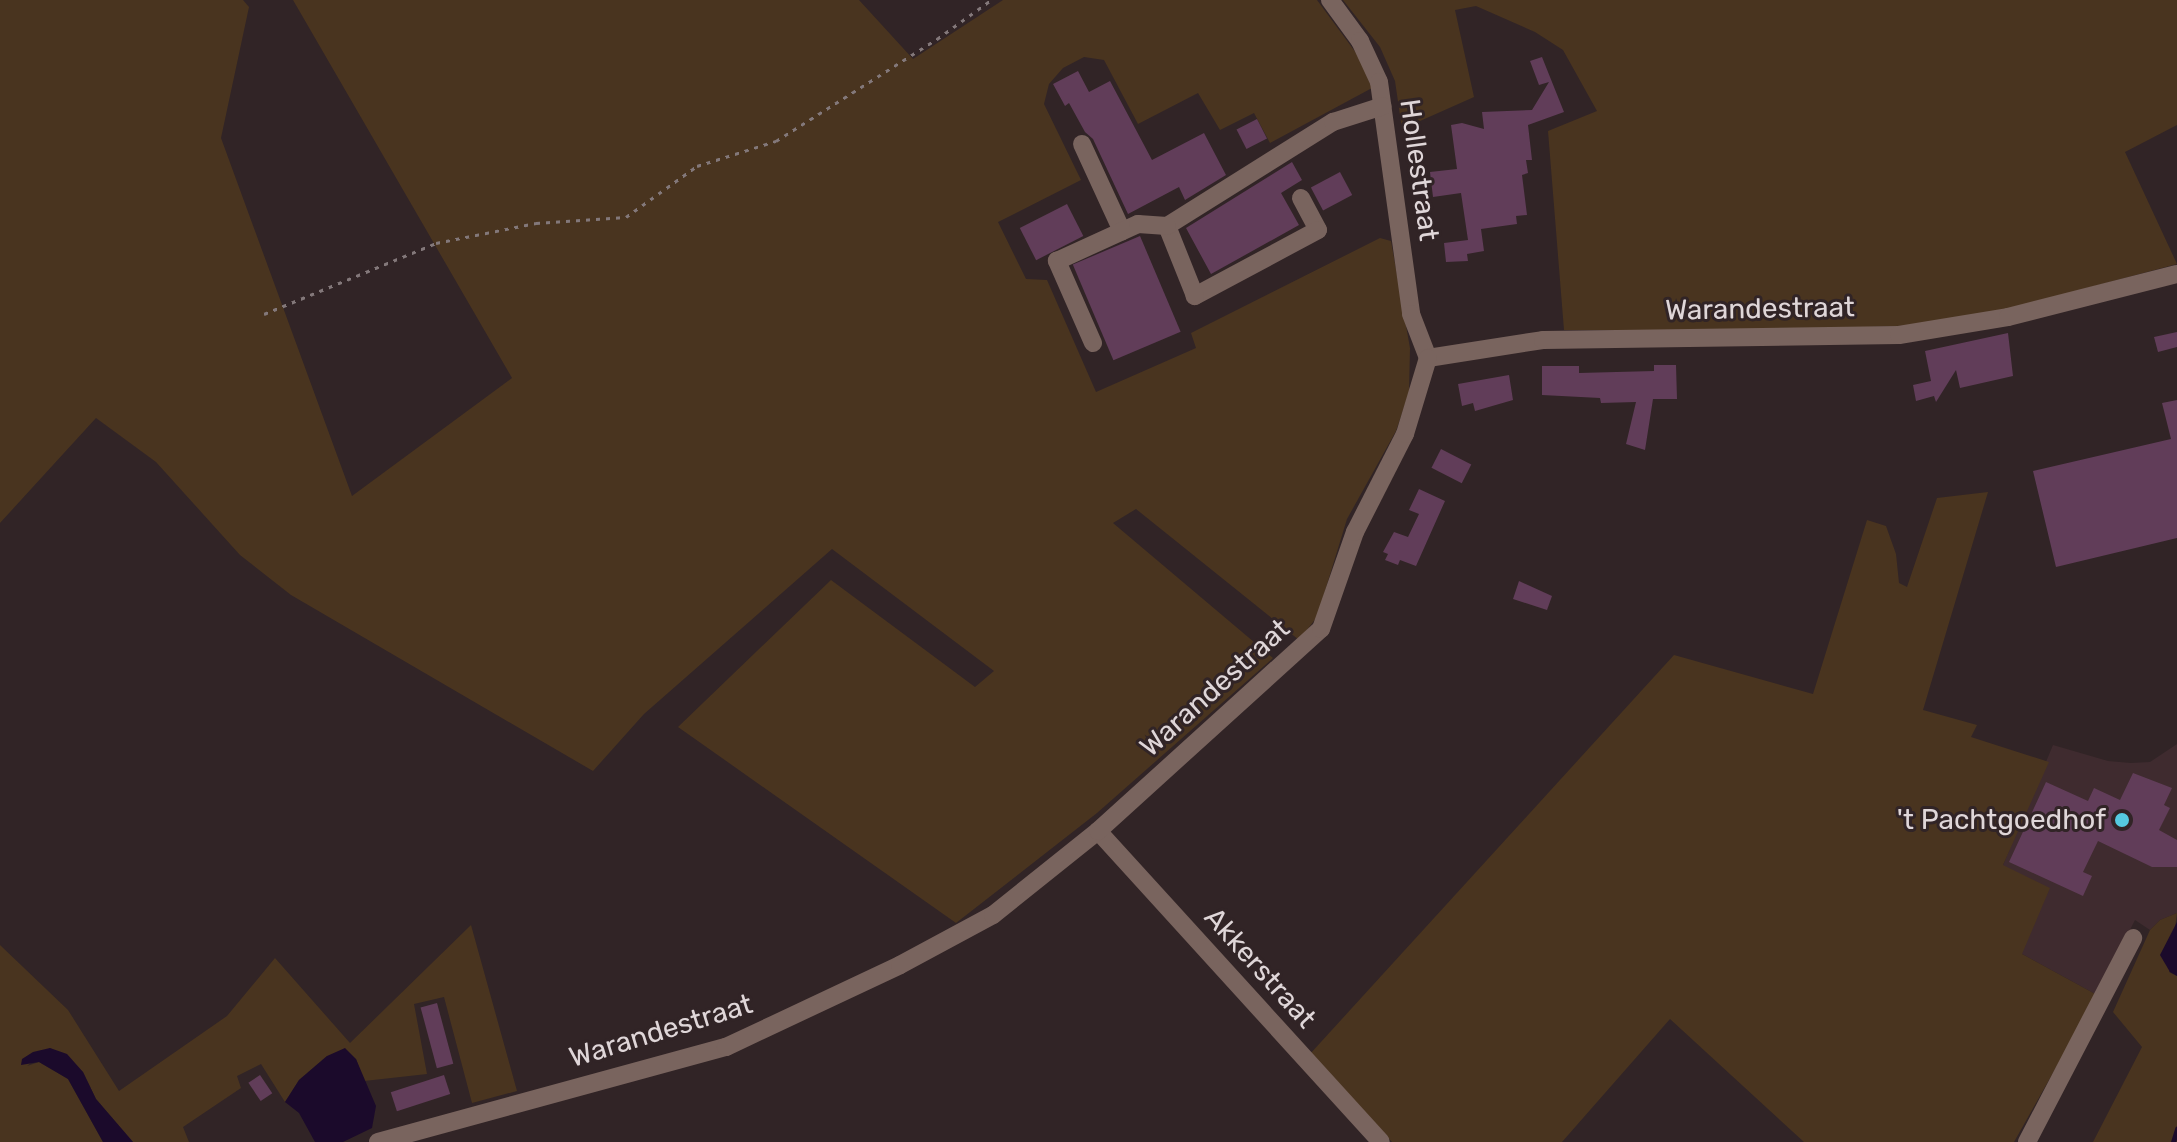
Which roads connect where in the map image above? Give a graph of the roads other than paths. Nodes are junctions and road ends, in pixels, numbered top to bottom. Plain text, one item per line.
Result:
1 (1330, 0) edge
2 (1383, 106) junction
3 (1082, 144) dead end
4 (1301, 198) dead end
5 (1167, 226) junction
6 (1122, 231) junction
7 (2177, 274) edge
8 (1093, 343) dead end
9 (1428, 358) junction
10 (1098, 831) junction
11 (2133, 938) dead end
12 (378, 1142) edge
13 (1381, 1142) edge
14 (2027, 1142) edge

1 - 2 street, Hollestraat
2 - 5 street
2 - 9 street, Hollestraat
3 - 6 street
4 - 5 street
5 - 6 street
6 - 8 street
7 - 9 street, Warandestraat
9 - 10 street, Warandestraat
10 - 12 street, Warandestraat
10 - 13 street, Akkerstraat
11 - 14 street

